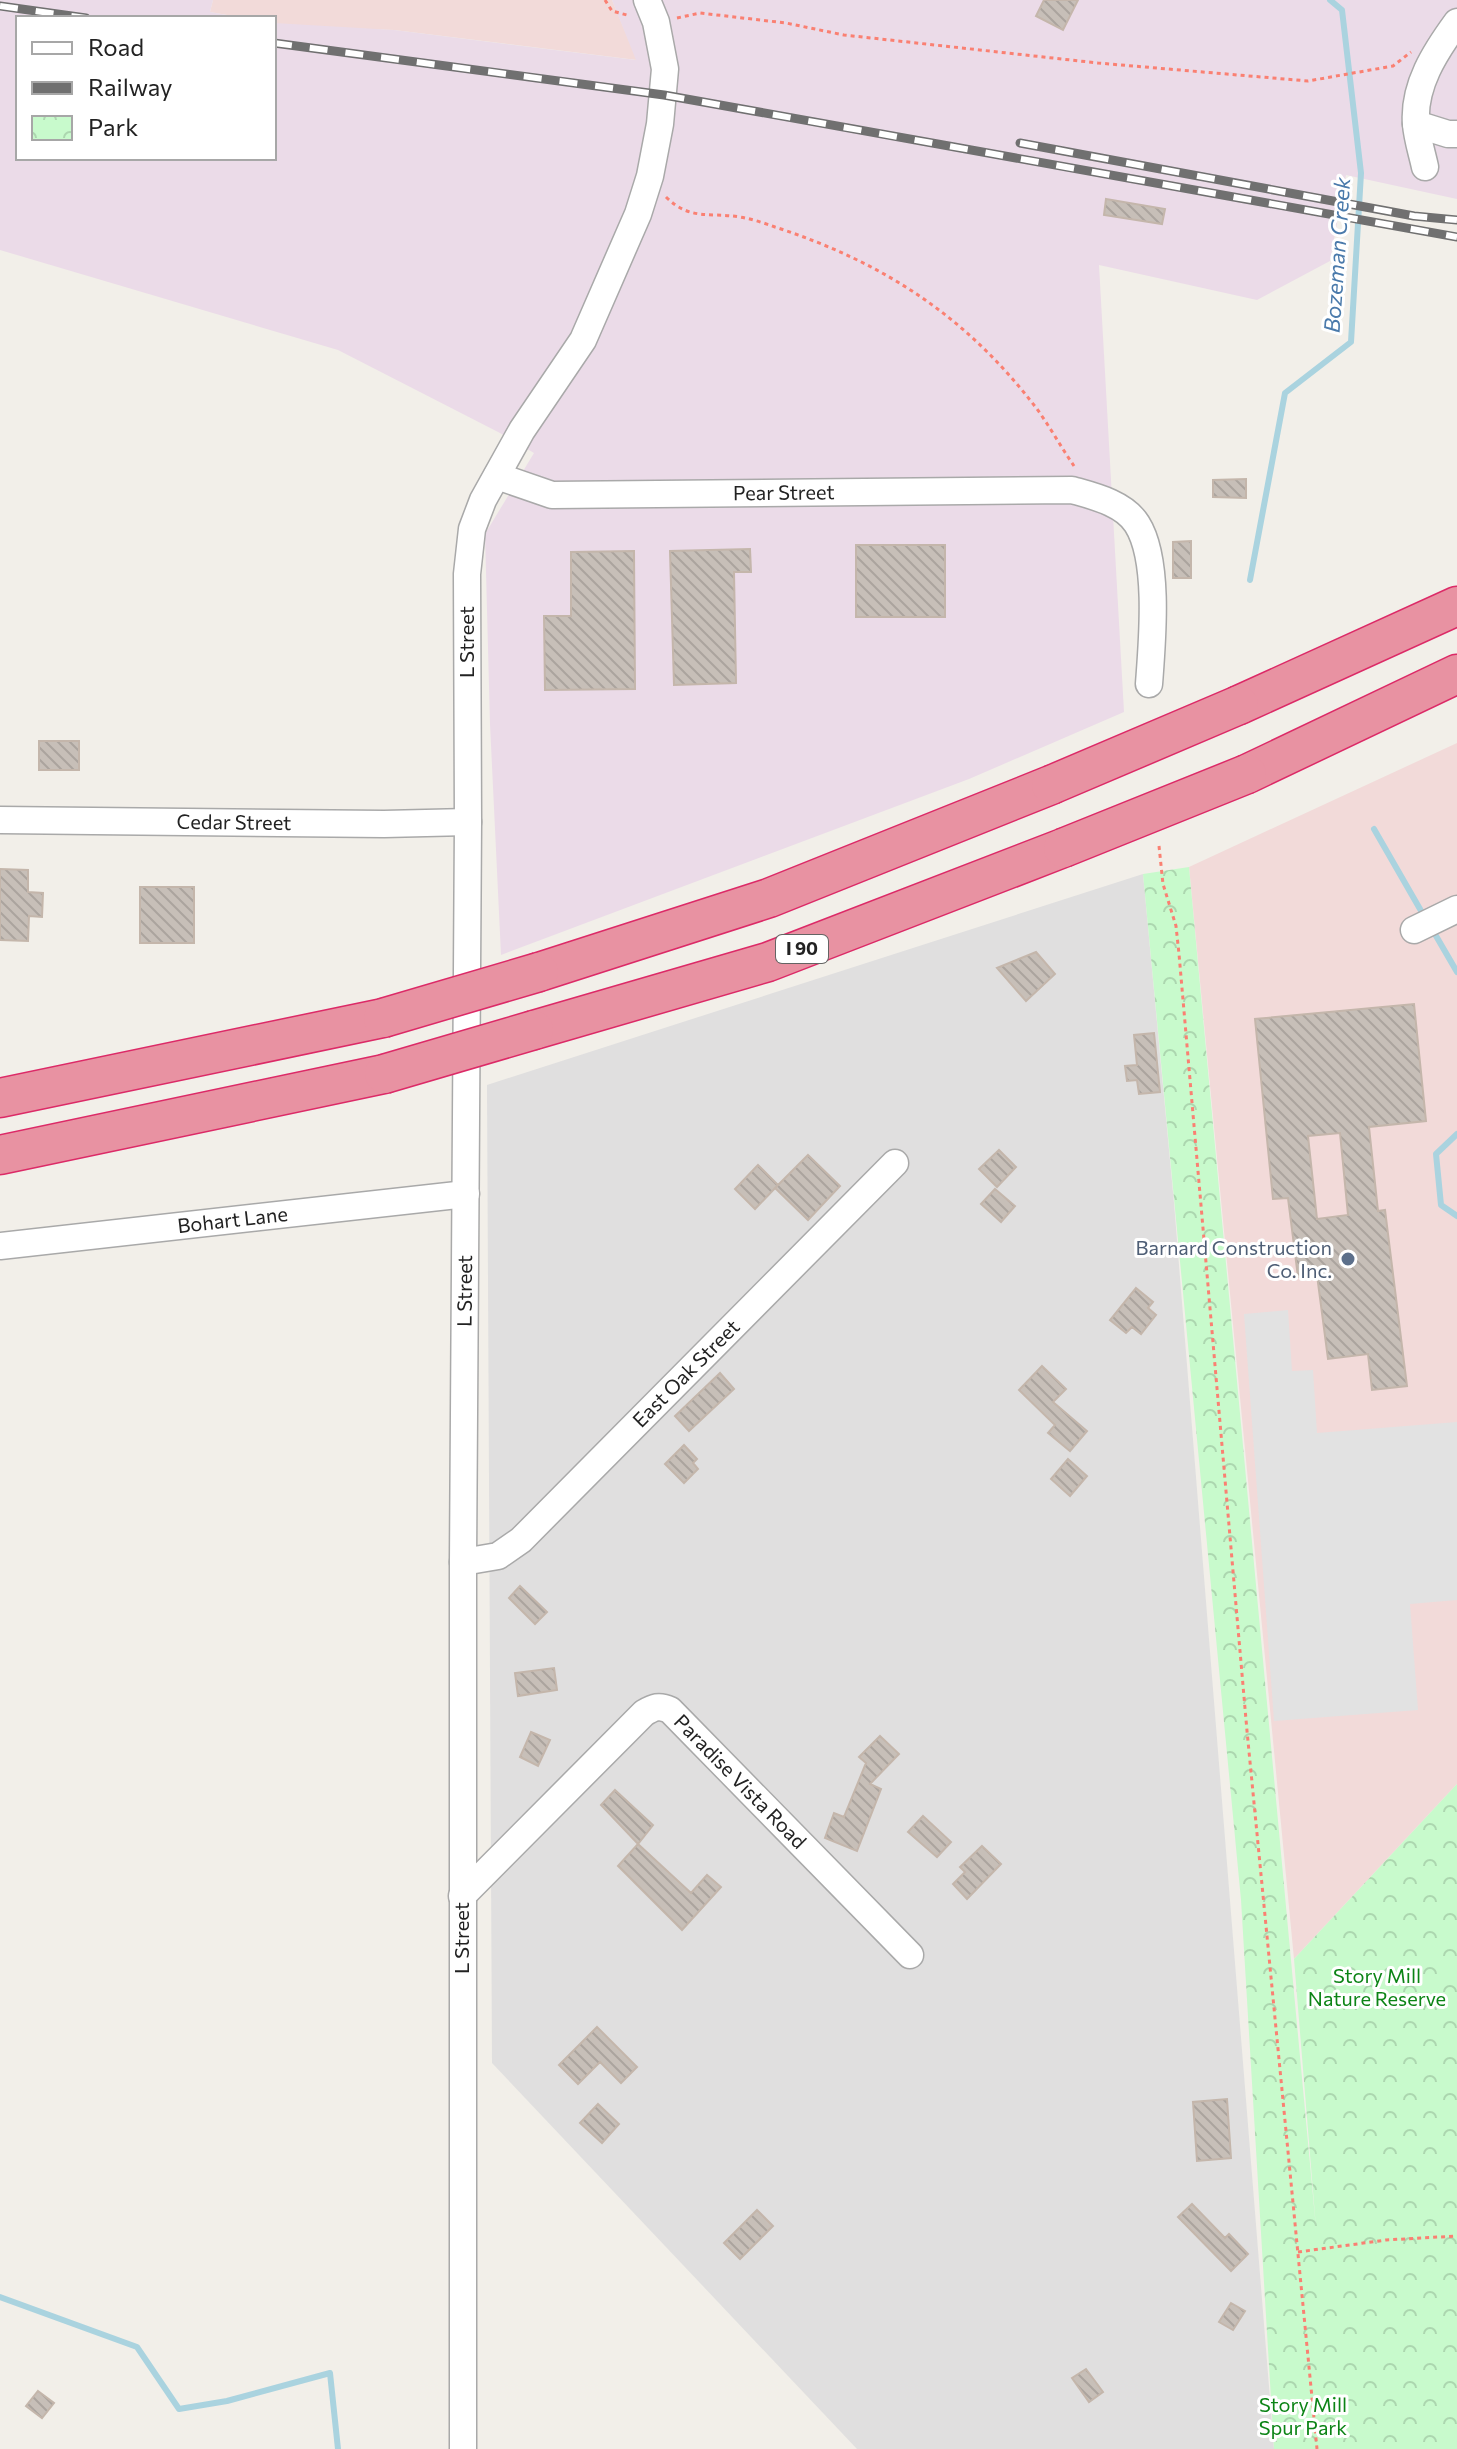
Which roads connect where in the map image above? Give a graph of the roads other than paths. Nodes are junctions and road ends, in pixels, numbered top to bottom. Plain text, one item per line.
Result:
1 (647, 0) edge
2 (1457, 22) edge
3 (1416, 124) junction
4 (1457, 134) edge
5 (1425, 167) dead end
6 (497, 476) junction
7 (1457, 606) edge
8 (1457, 674) edge
9 (1149, 684) dead end
10 (0, 820) edge
11 (468, 822) junction
12 (1457, 909) edge
13 (1414, 930) dead end
14 (0, 1098) edge
15 (0, 1155) edge
16 (895, 1163) dead end
17 (466, 1194) junction
18 (0, 1246) edge
19 (463, 1562) junction
20 (462, 1896) junction
21 (910, 1955) dead end
22 (463, 2449) edge

1 - 6 street, L Street
2 - 3 street
3 - 4 street
3 - 5 street
6 - 9 street, Pear Street
6 - 11 street, L Street
7 - 14 highway, bridge
8 - 15 highway, I 90, bridge
10 - 11 street, Cedar Street
11 - 17 street, L Street
12 - 13 street
16 - 19 street, East Oak Street
17 - 18 street, Bohart Lane
17 - 19 street, L Street
19 - 20 street, L Street
20 - 21 street, Paradise Vista Road
20 - 22 street, L Street

